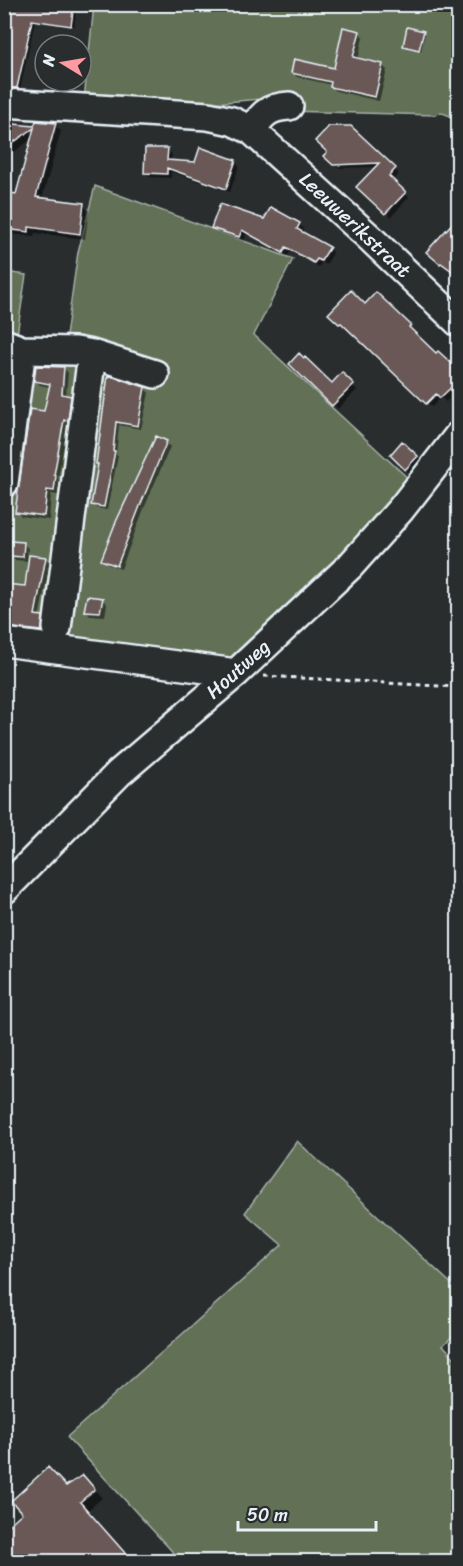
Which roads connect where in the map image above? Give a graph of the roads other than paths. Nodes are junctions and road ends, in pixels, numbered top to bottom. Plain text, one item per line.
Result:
1 (4, 102) edge
2 (289, 106) dead end
3 (251, 130) junction
4 (459, 322) edge
5 (13, 347) edge
6 (92, 354) junction
7 (155, 374) dead end
8 (459, 436) edge
9 (4, 483) edge
10 (57, 628) dead end
11 (4, 642) edge
12 (236, 673) junction
13 (4, 890) edge

1 - 3 street, Leeuwerikstraat
2 - 3 street
3 - 4 street, Leeuwerikstraat
5 - 6 street
5 - 9 street
6 - 7 street
6 - 10 street
8 - 12 street, Houtweg
11 - 12 street
12 - 13 street, Houtweg

